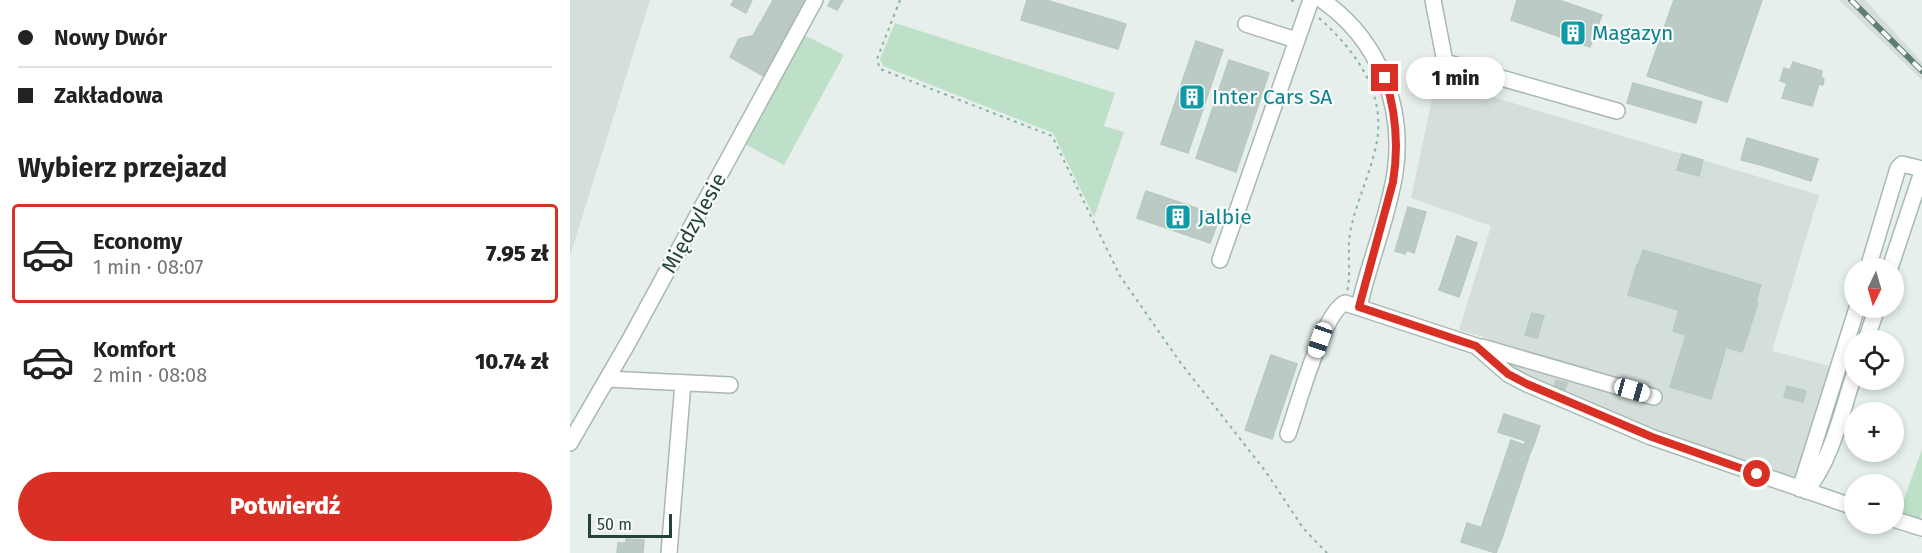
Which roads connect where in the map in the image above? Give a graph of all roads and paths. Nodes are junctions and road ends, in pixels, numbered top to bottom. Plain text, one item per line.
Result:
1 (815, 0) edge
2 (900, 0) edge
3 (1311, 0) edge
4 (1322, 0) edge
5 (1433, 0) edge
6 (1316, 16) dead end
7 (1246, 24) dead end
8 (1296, 40) junction
9 (1617, 111) dead end
10 (1922, 171) edge
11 (1871, 258) edge
12 (1893, 258) edge
13 (1220, 261) dead end
14 (1346, 296) dead end
15 (1359, 307) junction
16 (1854, 318) edge
17 (1476, 346) junction
18 (607, 379) junction
19 (683, 383) junction
20 (730, 385) dead end
21 (1849, 390) edge
22 (1654, 396) dead end
23 (1288, 434) dead end
24 (570, 443) edge
25 (1803, 490) junction
26 (1844, 504) edge
27 (1904, 522) edge
28 (1922, 528) edge
29 (669, 553) edge
30 (1327, 553) edge

1 - 18 street, Międzylesie
2 - 30 path
3 - 8 street
4 - 15 street
5 - 9 street
6 - 14 path
7 - 8 street
8 - 13 street
10 - 11 street
10 - 12 street
15 - 17 street
15 - 23 street
16 - 25 street
17 - 22 street
17 - 25 street
18 - 19 street
18 - 24 street, Międzylesie
19 - 20 street
19 - 29 street
21 - 25 street
25 - 26 street
27 - 28 street

